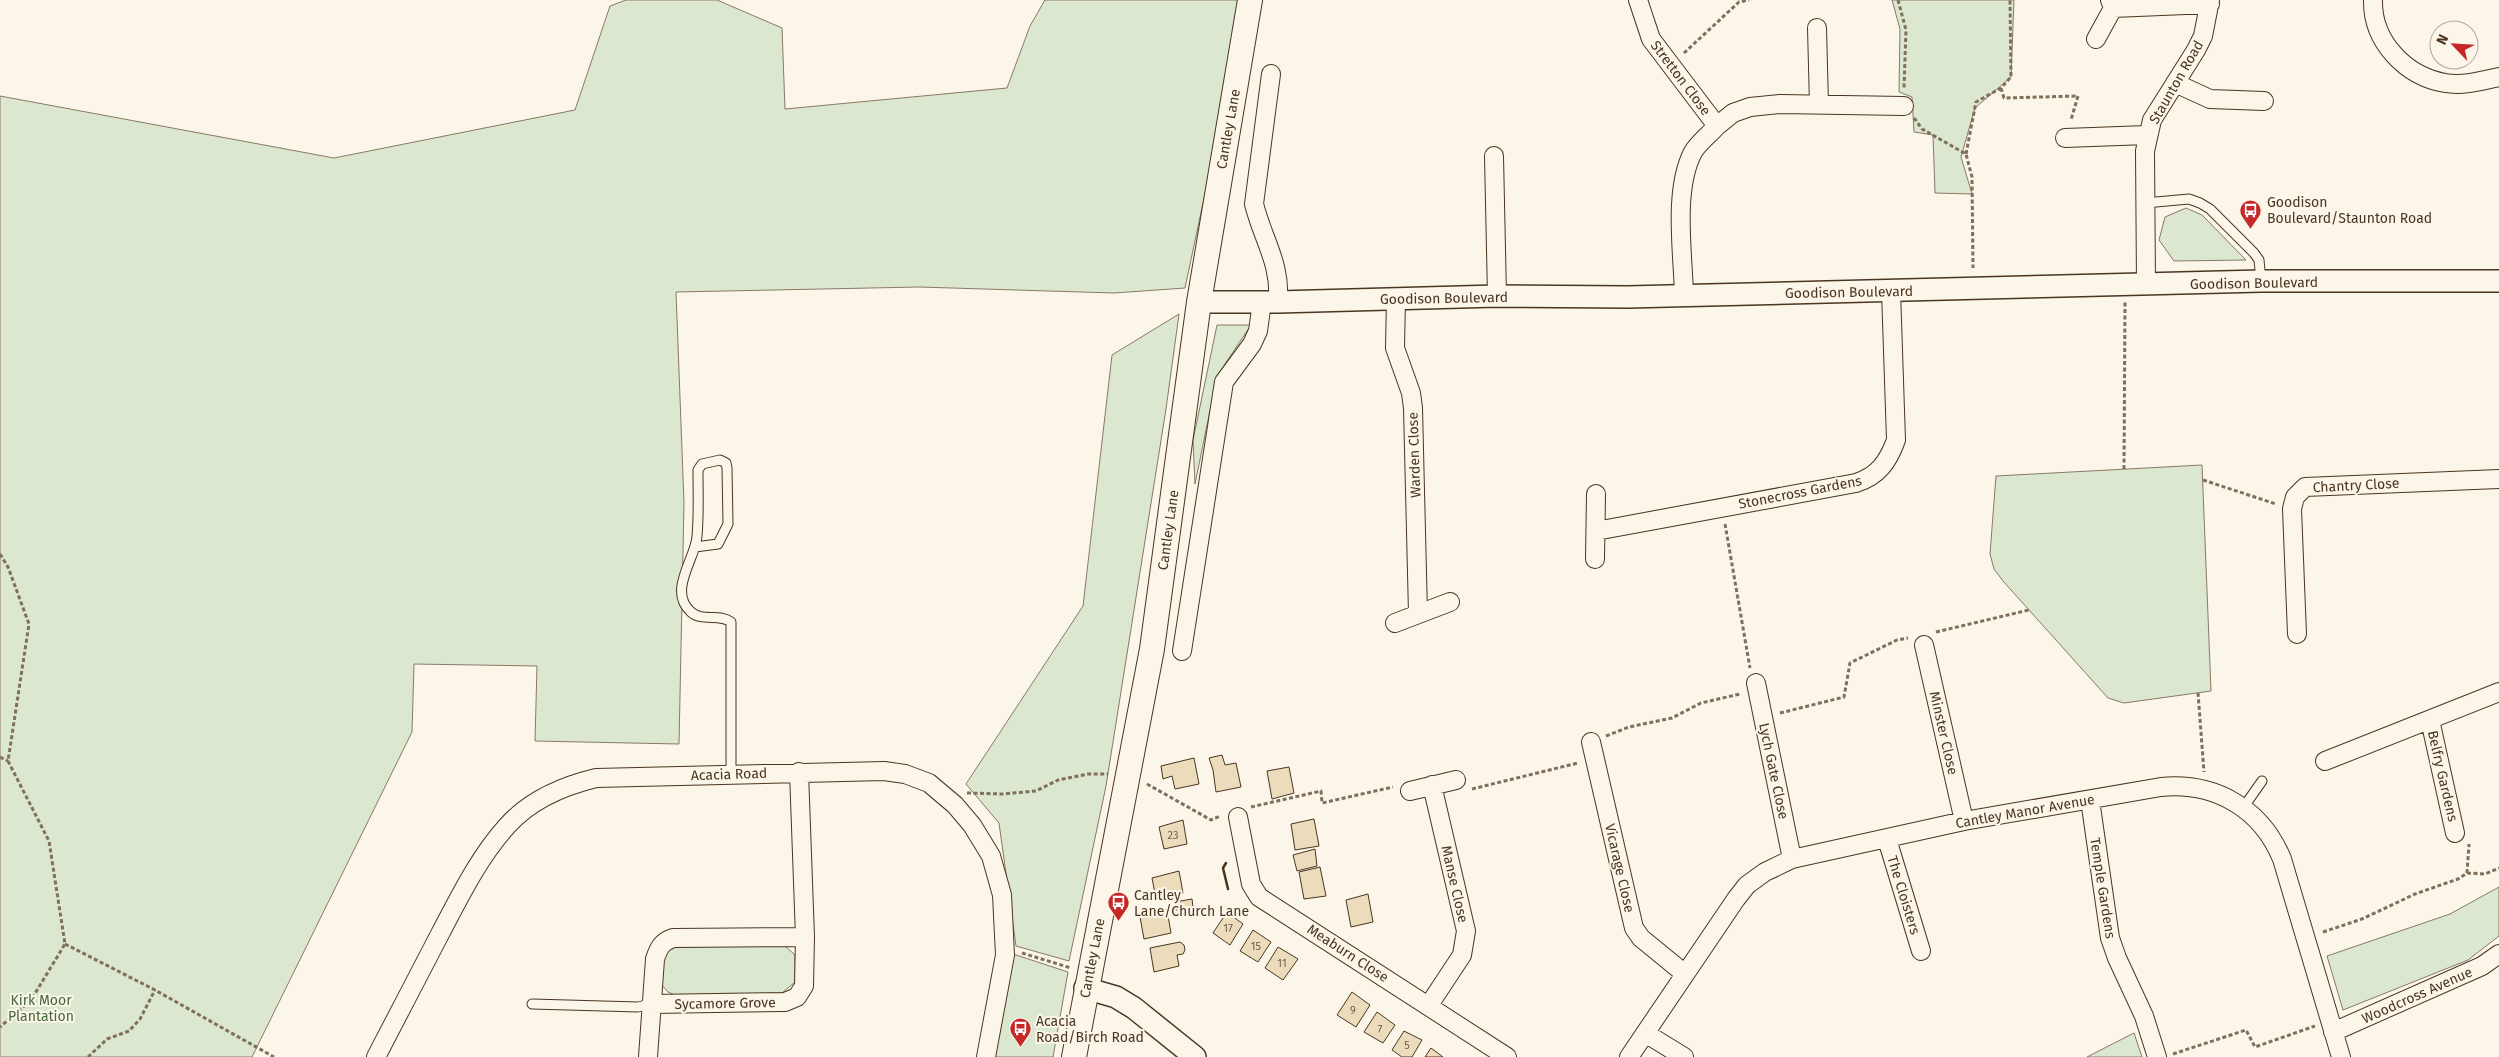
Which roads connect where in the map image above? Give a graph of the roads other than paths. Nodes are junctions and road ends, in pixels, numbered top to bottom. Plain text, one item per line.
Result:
1 (1250, 0) edge
2 (1638, 0) edge
3 (2373, 0) edge
4 (2210, 2) edge
5 (2112, 4) edge
6 (1817, 28) dead end
7 (2096, 39) dead end
8 (1271, 74) dead end
9 (2499, 77) edge
10 (2175, 83) junction
11 (2264, 100) dead end
12 (1819, 105) junction
13 (1904, 106) road end
14 (1717, 126) junction
15 (2147, 135) junction
16 (2066, 138) road end
17 (1494, 156) dead end
18 (2145, 203) junction
19 (2261, 281) junction
20 (2499, 281) edge
21 (2136, 285) junction
22 (1891, 292) junction
23 (1684, 295) junction
24 (1497, 296) junction
25 (1396, 298) junction
26 (1199, 302) junction
27 (1270, 302) junction
28 (2499, 479) edge
29 (1596, 494) dead end
30 (1596, 530) junction
31 (695, 547) junction
32 (1595, 559) dead end
33 (1450, 602) dead end
34 (1418, 614) junction
35 (1396, 623) dead end
36 (2297, 634) dead end
37 (1922, 638) road end
38 (1182, 651) dead end
39 (1756, 683) road end
40 (2499, 692) edge
41 (2430, 720) junction
42 (1593, 750) road end
43 (2325, 761) dead end
44 (799, 772) junction
45 (731, 774) junction
46 (1456, 780) road end
47 (2262, 781) dead end
48 (1432, 785) junction
49 (1410, 792) road end
50 (2090, 800) junction
51 (2243, 808) junction
52 (1238, 813) road end
53 (1964, 821) junction
54 (2456, 833) road end
55 (1886, 839) junction
56 (1792, 859) junction
57 (805, 937) junction
58 (1921, 951) dead end
59 (2499, 954) edge
60 (1685, 974) junction
61 (1087, 980) junction
62 (532, 1004) dead end
63 (651, 1004) junction
64 (1429, 1005) junction
65 (2331, 1026) junction
66 (1645, 1032) junction
67 (2164, 1056) edge
68 (376, 1057) edge
69 (648, 1057) edge
70 (986, 1057) edge
71 (1074, 1057) edge
72 (1195, 1057) edge
73 (1507, 1057) edge
74 (1629, 1057) edge
75 (1684, 1057) edge
76 (2341, 1057) edge

1 - 26 main road, Cantley Lane
2 - 14 street, Stretton Close
3 - 9 street
4 - 5 street
4 - 10 street, Staunton Road
5 - 7 street
6 - 12 street
8 - 27 street
10 - 11 street
10 - 15 street, Staunton Road
12 - 13 street
12 - 14 street
14 - 23 street, Stretton Close
15 - 16 street
15 - 18 street, Staunton Road
17 - 24 street
18 - 19 lane
18 - 21 street, Staunton Road
19 - 20 street, Goodison Boulevard
19 - 21 street, Goodison Boulevard
21 - 22 street, Goodison Boulevard
22 - 23 street, Goodison Boulevard
22 - 30 street, Stonecross Gardens
23 - 24 street, Goodison Boulevard
24 - 25 street, Goodison Boulevard
25 - 27 street, Goodison Boulevard
25 - 34 street, Warden Close
26 - 27 street, Goodison Boulevard
26 - 61 main road, Cantley Lane
27 - 38 street
28 - 36 street, Chantry Close
29 - 30 street
30 - 32 street
31 - 31 lane
31 - 45 lane
33 - 34 street
34 - 35 street
37 - 53 street, Minster Close
39 - 56 street, Lych Gate Close
40 - 41 street, Belfry Gardens
41 - 43 street, Belfry Gardens
41 - 54 street, Belfry Gardens
42 - 60 street, Vicarage Close
44 - 45 street, Acacia Road
44 - 57 street, Sycamore Grove
44 - 70 street, Acacia Road
45 - 68 street, Acacia Road
46 - 48 street
47 - 51 lane
48 - 49 street
48 - 64 street, Manse Close
50 - 51 street, Cantley Manor Avenue
50 - 53 street, Cantley Manor Avenue
50 - 67 street, Temple Gardens
51 - 65 street, Cantley Manor Avenue
52 - 64 street, Meaburn Close
53 - 55 street, Cantley Manor Avenue
55 - 56 street, Cantley Manor Avenue
55 - 58 street, The Cloisters
56 - 60 street, Cantley Manor Avenue
57 - 63 street
57 - 63 street, Sycamore Grove
59 - 65 street, Woodcross Avenue
60 - 66 street, Cantley Manor Avenue
61 - 71 main road, Cantley Lane
61 - 72 street
62 - 63 lane
63 - 69 street
64 - 73 street, Meaburn Close
65 - 76 street, Cantley Manor Avenue
66 - 74 street, Cantley Manor Avenue
66 - 75 street

